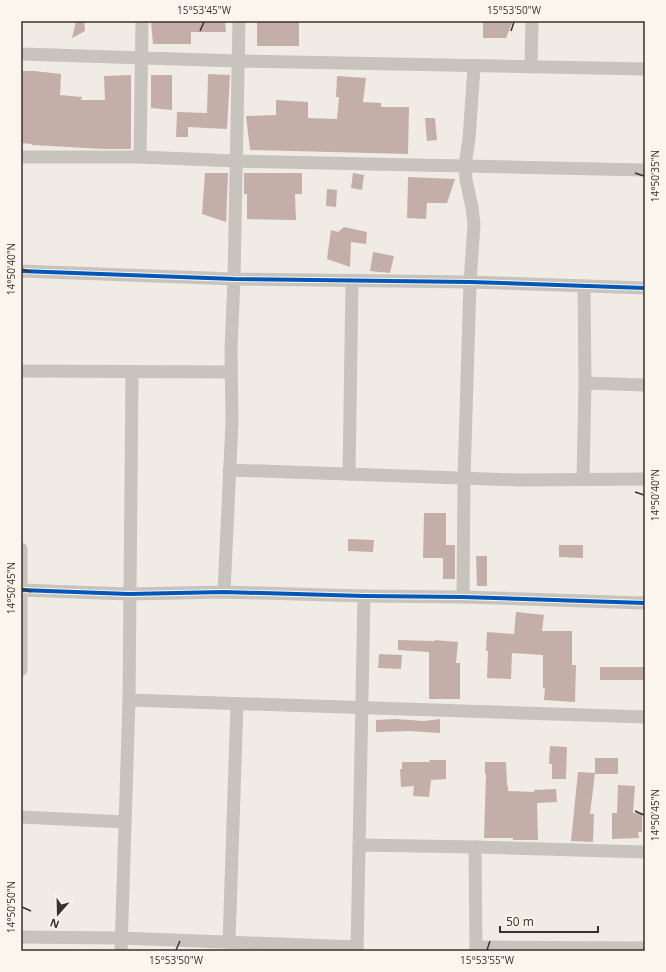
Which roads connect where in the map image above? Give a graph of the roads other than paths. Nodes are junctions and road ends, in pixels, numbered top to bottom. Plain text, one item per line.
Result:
1 (142, 21) edge
2 (239, 21) edge
3 (532, 21) edge
4 (21, 54) edge
5 (142, 58) junction
6 (238, 61) junction
7 (474, 67) junction
8 (531, 68) junction
9 (645, 69) edge
10 (21, 156) edge
11 (140, 157) junction
12 (236, 161) junction
13 (465, 165) junction
14 (645, 170) edge
15 (21, 271) edge
16 (234, 279) junction
17 (352, 281) junction
18 (470, 282) junction
19 (584, 286) junction
20 (645, 288) edge
21 (21, 371) edge
22 (231, 372) junction
23 (132, 373) junction
24 (585, 383) junction
25 (645, 385) edge
26 (229, 470) junction
27 (349, 474) junction
28 (464, 479) junction
29 (583, 479) junction
30 (645, 479) edge
31 (21, 549) edge
32 (21, 590) edge
33 (224, 592) junction
34 (129, 594) junction
35 (364, 596) junction
36 (463, 597) junction
37 (645, 603) edge
38 (21, 670) edge
39 (129, 700) junction
40 (236, 704) junction
41 (361, 708) junction
42 (645, 717) edge
43 (21, 817) edge
44 (125, 822) junction
45 (359, 845) junction
46 (475, 847) junction
47 (645, 852) edge
48 (21, 937) edge
49 (229, 942) junction
50 (121, 945) edge
51 (260, 947) edge
52 (645, 948) edge
53 (357, 949) edge
54 (476, 949) edge
55 (592, 949) edge

1 - 5 street
2 - 6 street
3 - 8 street
4 - 5 street
5 - 6 street
5 - 11 street
6 - 7 street
6 - 12 street
7 - 8 street
7 - 13 street
8 - 9 street
10 - 11 street
11 - 12 street
12 - 13 street
12 - 16 street
13 - 14 street
13 - 18 street
15 - 16 street
16 - 17 street
16 - 22 street
17 - 18 street
17 - 27 street
18 - 19 street
18 - 28 street
19 - 20 street
19 - 24 street
21 - 23 street
22 - 23 street
22 - 26 street
23 - 34 street
24 - 25 street
24 - 29 street
26 - 27 street
26 - 33 street
27 - 28 street
28 - 29 street
28 - 36 street
29 - 30 street
31 - 32 street
32 - 34 street
32 - 38 street
33 - 34 street
33 - 35 street
34 - 39 street
35 - 36 street
35 - 41 street
36 - 37 street
39 - 40 street
39 - 44 street
40 - 41 street
40 - 49 street
41 - 42 street
41 - 45 street
43 - 44 street
44 - 50 street
45 - 46 street
45 - 53 street
46 - 47 street
46 - 54 street
48 - 50 street
49 - 50 street
49 - 51 street
51 - 53 street
52 - 55 street
54 - 55 street

